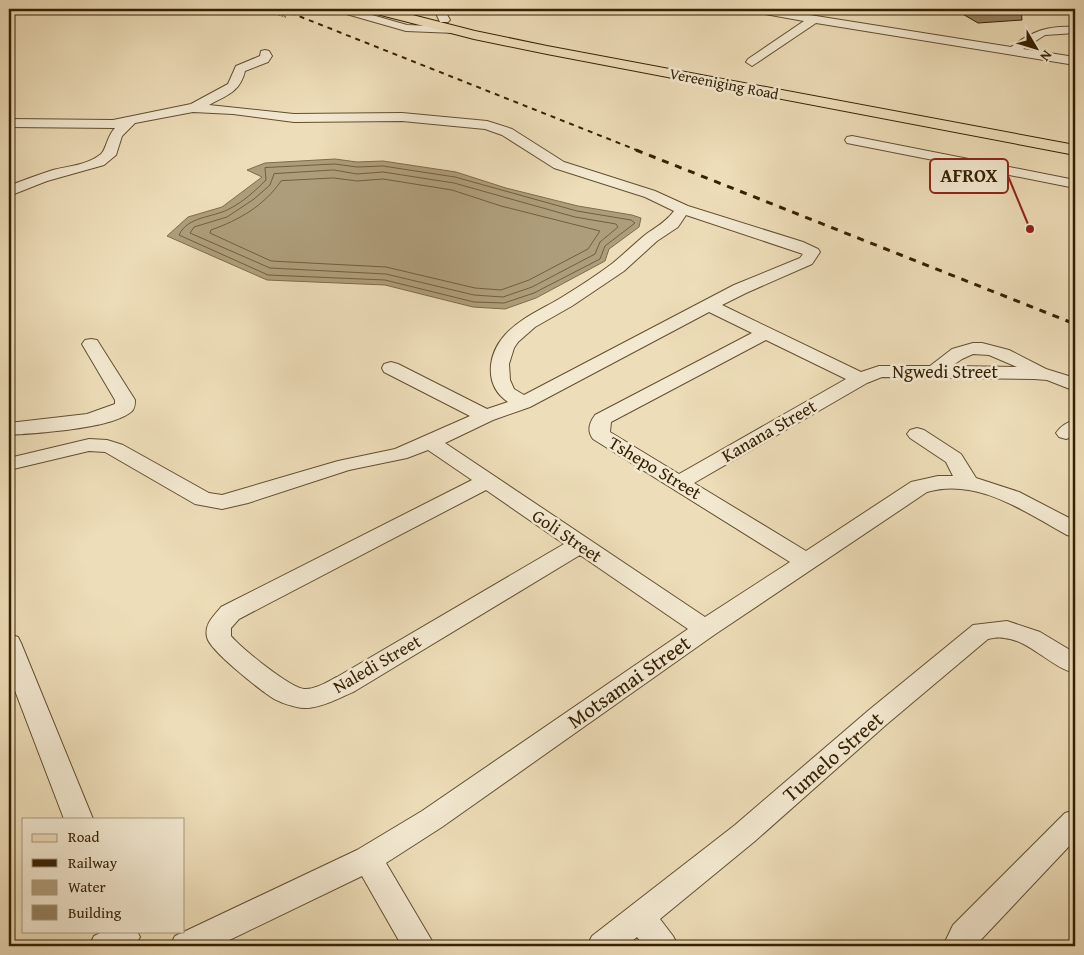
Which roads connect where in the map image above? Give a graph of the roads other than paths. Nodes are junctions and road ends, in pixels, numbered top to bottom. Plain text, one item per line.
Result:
1 (340, 9) edge
2 (374, 9) edge
3 (401, 9) edge
4 (753, 9) edge
5 (814, 19) junction
6 (446, 20) edge
7 (1075, 30) edge
8 (1014, 51) junction
9 (264, 54) dead end
10 (1075, 61) edge
11 (752, 62) dead end
12 (193, 108) junction
13 (130, 121) junction
14 (9, 123) edge
15 (852, 140) dead end
16 (1075, 142) edge
17 (1075, 150) edge
18 (1075, 184) edge
19 (9, 192) edge
20 (683, 209) junction
21 (710, 306) junction
22 (767, 333) junction
23 (91, 344) dead end
24 (392, 368) dead end
25 (860, 379) junction
26 (1075, 384) edge
27 (523, 403) junction
28 (486, 416) junction
29 (9, 429) edge
30 (917, 434) dead end
31 (430, 442) junction
32 (9, 464) edge
33 (486, 481) junction
34 (679, 483) junction
35 (968, 483) junction
36 (1075, 530) edge
37 (579, 544) junction
38 (806, 560) junction
39 (705, 629) junction
40 (9, 643) edge
41 (1075, 664) edge
42 (79, 818) edge
43 (1075, 821) edge
44 (368, 859) junction
45 (640, 917) junction
46 (186, 946) edge
47 (419, 946) edge
48 (603, 946) edge
49 (662, 946) edge
50 (959, 946) edge

1 - 6 street
2 - 6 main road, Vereeniging Road
3 - 6 main road, Vereeniging Road
4 - 5 street
5 - 8 street
5 - 11 street
6 - 16 main road, Vereeniging Road
6 - 17 main road, Vereeniging Road
7 - 8 street
8 - 10 street
9 - 12 street
12 - 13 street
12 - 20 street
13 - 14 street
13 - 19 street
15 - 18 street
20 - 21 street
20 - 27 street
21 - 22 street
21 - 27 street
22 - 25 street
22 - 34 street, Tshepo Street
23 - 29 street
24 - 28 street
25 - 26 street, Ngwedi Street
25 - 34 street, Kanana Street
27 - 28 street
28 - 31 street
30 - 35 street
31 - 32 street
31 - 33 street, Goli Street
33 - 37 street, Goli Street
33 - 37 street, Naledi Street
34 - 38 street, Tshepo Street
35 - 36 street, Motsamai Street
35 - 38 street, Motsamai Street
37 - 39 street, Goli Street
38 - 39 street, Motsamai Street
39 - 44 street, Motsamai Street
40 - 42 street
41 - 45 street, Tumelo Street
43 - 50 street
44 - 46 street, Motsamai Street
44 - 47 street
45 - 48 street, Tumelo Street
45 - 49 street

